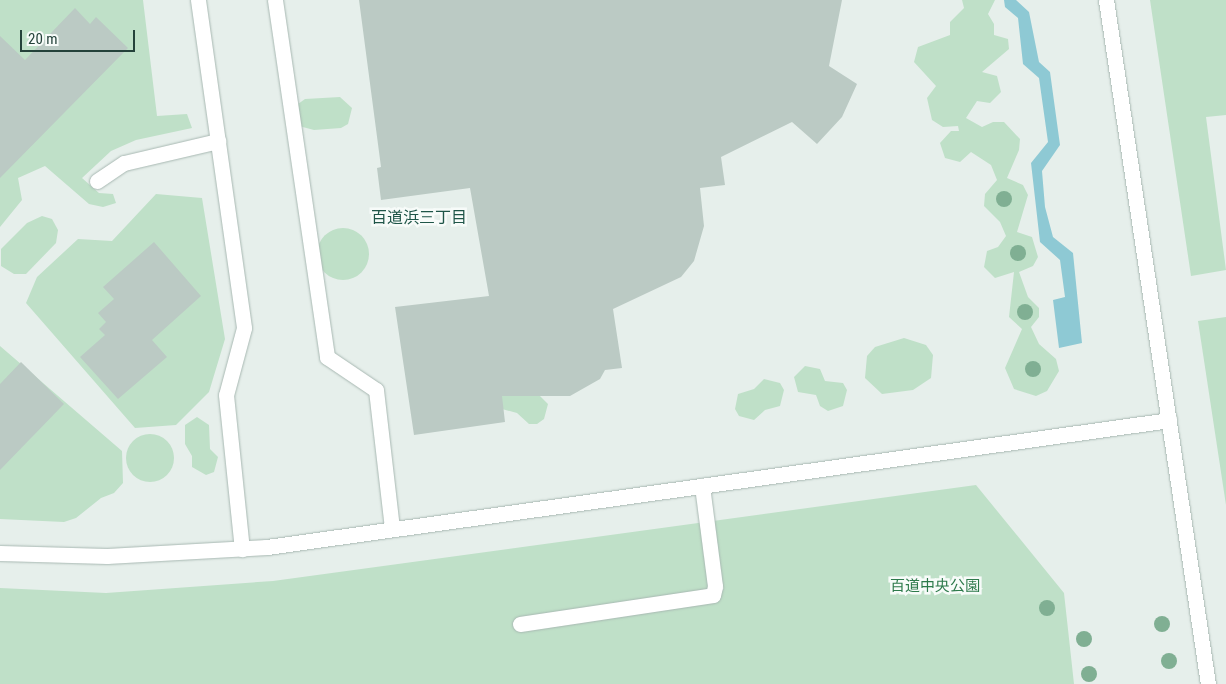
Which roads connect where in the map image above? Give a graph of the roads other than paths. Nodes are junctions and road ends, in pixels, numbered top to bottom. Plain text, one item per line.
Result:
1 (198, 0) edge
2 (275, 0) edge
3 (1106, 0) edge
4 (218, 141) junction
5 (97, 181) dead end
6 (1169, 420) junction
7 (702, 486) junction
8 (392, 529) junction
9 (242, 549) junction
10 (0, 554) edge
11 (520, 624) dead end
12 (1208, 684) edge

1 - 4 street
2 - 8 street
3 - 6 street
4 - 5 street
4 - 9 street
6 - 7 street
6 - 12 street
7 - 8 street
7 - 11 street
8 - 9 street
9 - 10 street

